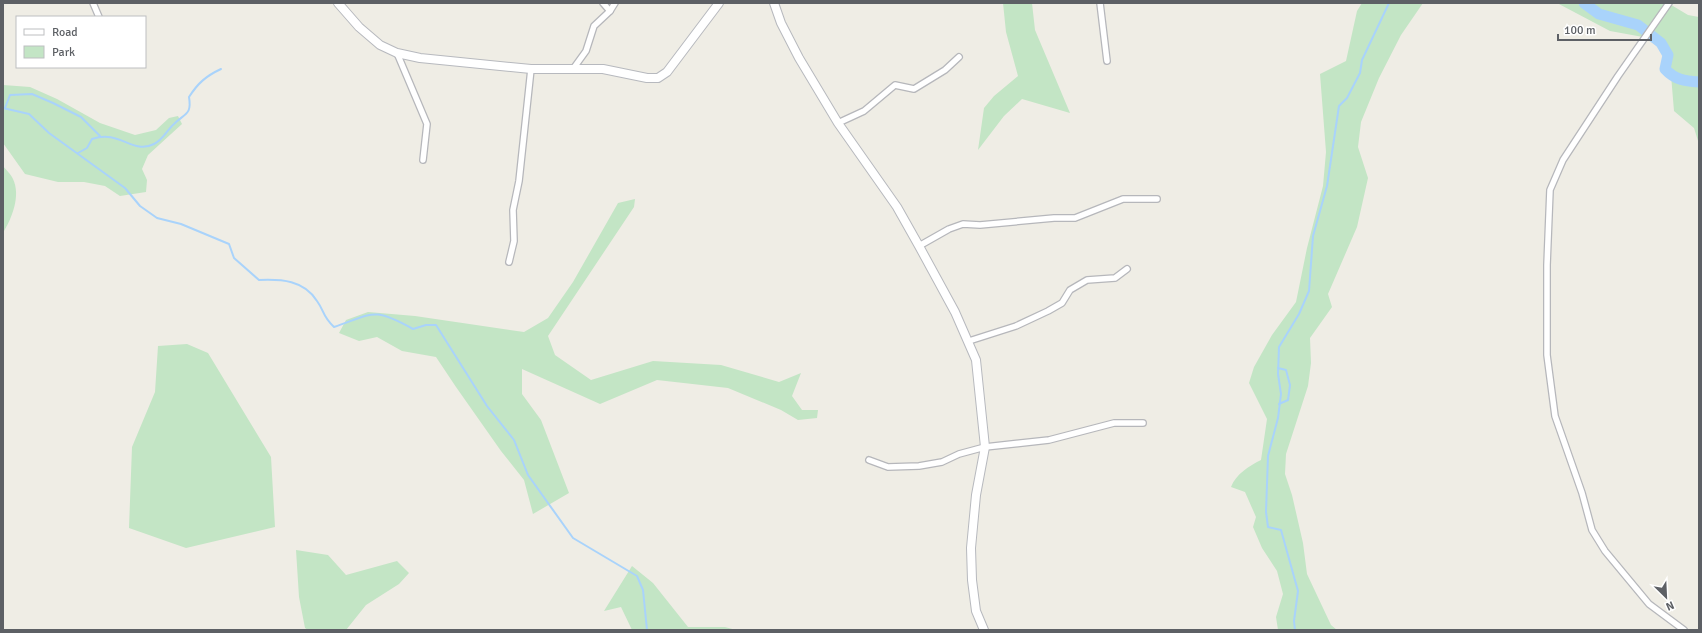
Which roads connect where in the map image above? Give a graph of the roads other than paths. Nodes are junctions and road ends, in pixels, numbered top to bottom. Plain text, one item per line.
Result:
1 (92, 3) edge
2 (338, 3) edge
3 (603, 3) edge
4 (615, 3) edge
5 (720, 3) edge
6 (774, 3) edge
7 (1100, 3) edge
8 (1669, 3) edge
9 (610, 11) junction
10 (98, 16) edge
11 (397, 53) junction
12 (959, 57) dead end
13 (1107, 61) dead end
14 (531, 69) junction
15 (573, 69) junction
16 (838, 122) junction
17 (423, 160) dead end
18 (1157, 199) dead end
19 (919, 246) junction
20 (509, 262) dead end
21 (1127, 269) dead end
22 (969, 341) junction
23 (1144, 423) dead end
24 (985, 447) junction
25 (869, 460) dead end
26 (984, 630) edge
27 (1684, 630) edge

1 - 10 street
2 - 11 main road
3 - 9 street
4 - 9 street
5 - 15 main road
6 - 16 main road
7 - 13 street
8 - 27 street
9 - 15 street
11 - 14 main road
11 - 17 street
12 - 16 street
14 - 15 main road
14 - 20 street
16 - 19 main road
18 - 19 street
19 - 22 main road
21 - 22 street
22 - 24 main road
23 - 24 street
24 - 25 street
24 - 26 main road

